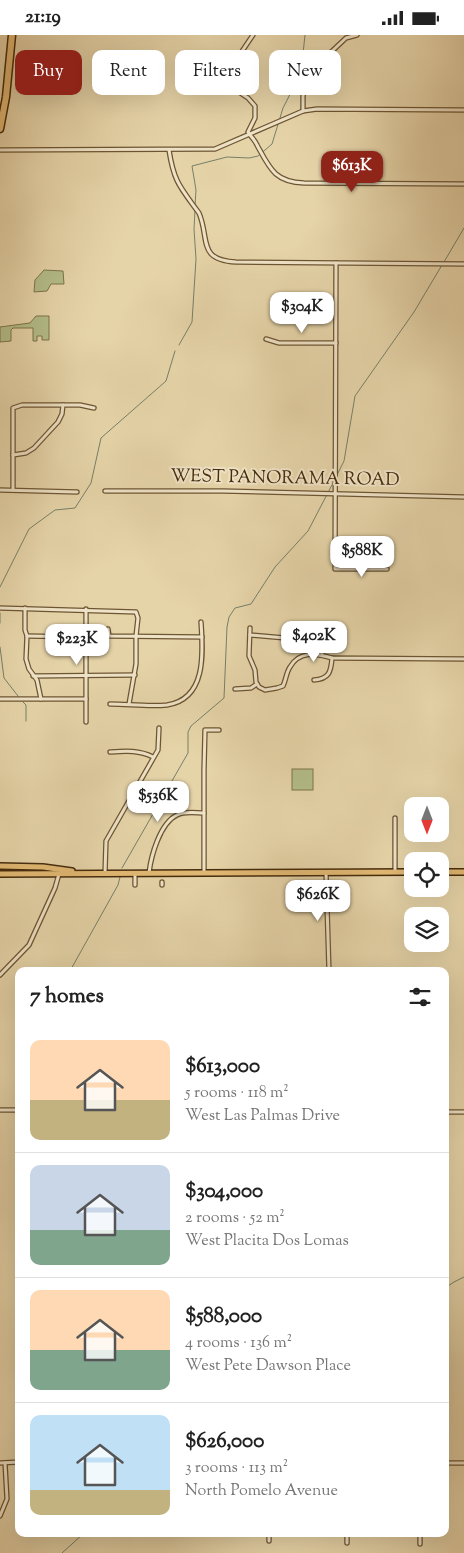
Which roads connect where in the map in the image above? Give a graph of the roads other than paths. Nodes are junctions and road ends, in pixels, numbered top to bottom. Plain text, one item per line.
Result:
1 (12, 35) edge
2 (253, 35) edge
3 (357, 35) edge
4 (464, 109) edge
5 (303, 111) junction
6 (0, 129) edge
7 (250, 135) junction
8 (0, 150) edge
9 (169, 150) junction
10 (464, 184) edge
11 (336, 263) junction
12 (464, 263) edge
13 (266, 339) dead end
14 (336, 343) junction
15 (63, 405) junction
16 (94, 408) dead end
17 (13, 455) junction
18 (0, 490) edge
19 (13, 490) junction
20 (105, 491) dead end
21 (77, 492) dead end
22 (335, 493) junction
23 (464, 497) edge
24 (388, 569) dead end
25 (1, 608) edge
26 (25, 608) junction
27 (86, 609) junction
28 (201, 622) dead end
29 (250, 627) dead end
30 (108, 629) dead end
31 (250, 635) junction
32 (27, 636) junction
33 (136, 636) junction
34 (86, 637) junction
35 (202, 637) junction
36 (322, 655) junction
37 (332, 658) junction
38 (464, 659) edge
39 (135, 675) junction
40 (33, 676) junction
41 (86, 676) junction
42 (314, 680) dead end
43 (257, 684) junction
44 (235, 689) dead end
45 (0, 699) edge
46 (41, 699) junction
47 (86, 699) junction
48 (110, 704) dead end
49 (129, 704) junction
50 (86, 722) dead end
51 (159, 728) dead end
52 (219, 730) dead end
53 (110, 752) dead end
54 (153, 757) junction
55 (204, 813) junction
56 (395, 818) dead end
57 (0, 867) edge
58 (59, 871) junction
59 (395, 871) junction
60 (404, 872) edge
61 (449, 872) edge
62 (464, 872) edge
63 (105, 873) junction
64 (135, 873) junction
65 (204, 873) junction
66 (326, 873) junction
67 (0, 874) edge
68 (149, 874) junction
69 (135, 885) dead end
70 (329, 967) edge
71 (0, 975) edge
72 (0, 1110) edge
73 (15, 1110) edge
74 (449, 1112) edge
75 (464, 1112) edge
76 (0, 1463) edge
77 (5, 1463) junction
78 (15, 1463) edge
79 (449, 1463) edge
80 (464, 1463) edge
81 (0, 1516) edge
82 (269, 1537) edge
83 (347, 1537) edge
84 (420, 1537) edge
85 (269, 1541) dead end
86 (347, 1543) dead end
87 (420, 1544) dead end

1 - 6 highway
2 - 7 street
3 - 5 street
4 - 5 street
5 - 7 street
7 - 9 street
7 - 10 street
8 - 9 street
9 - 11 street
11 - 12 street
11 - 14 street
13 - 14 street
14 - 22 street
15 - 16 street
15 - 17 street
15 - 17 street
17 - 19 street
18 - 19 street
19 - 21 street
20 - 22 street, WEST PANORAMA ROAD
22 - 23 street, WEST PANORAMA ROAD
22 - 24 street
25 - 26 street
26 - 27 street
26 - 32 street
27 - 33 street
27 - 34 street
28 - 35 street
29 - 31 street
30 - 33 street
31 - 36 street
31 - 43 street
32 - 34 street
32 - 40 street
33 - 35 street
33 - 39 street
34 - 41 street
35 - 49 street
36 - 37 street
36 - 43 street
37 - 38 street
37 - 42 street
39 - 41 street
39 - 49 street
40 - 41 street
40 - 46 street
41 - 47 street
43 - 44 street
45 - 46 street
46 - 47 street
47 - 50 street
48 - 49 street
51 - 54 street
52 - 55 street
53 - 54 street
54 - 63 street
55 - 65 street
55 - 68 street
56 - 59 street
57 - 58 main road
58 - 63 main road
58 - 67 main road
58 - 71 street
59 - 60 main road
59 - 66 main road
61 - 62 main road
63 - 64 main road
64 - 68 main road
64 - 69 street
65 - 66 main road
65 - 68 main road
66 - 70 street
72 - 73 street
74 - 75 street
76 - 77 street
77 - 78 street
77 - 81 street
79 - 80 street
82 - 85 street
83 - 86 street
84 - 87 street

